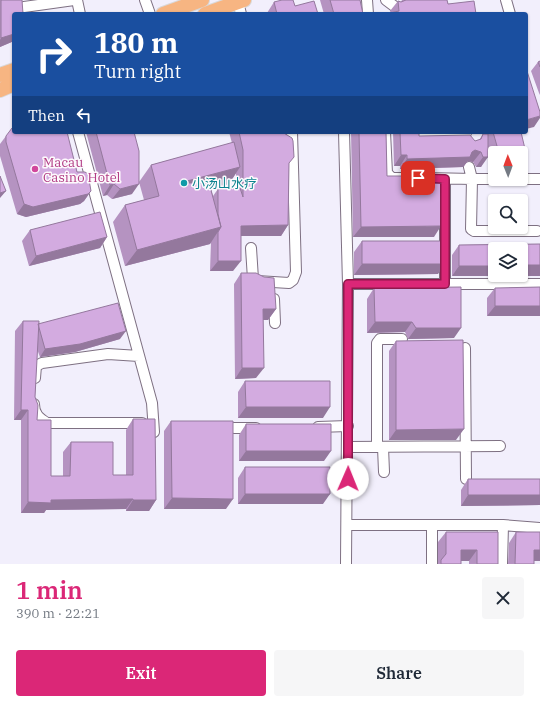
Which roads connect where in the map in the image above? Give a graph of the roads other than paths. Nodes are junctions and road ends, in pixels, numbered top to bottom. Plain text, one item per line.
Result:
1 (74, 0) edge
2 (78, 0) edge
3 (146, 0) edge
4 (202, 0) edge
5 (368, 0) edge
6 (506, 0) edge
7 (241, 6) edge
8 (24, 7) edge
9 (80, 12) edge
10 (149, 12) edge
11 (168, 12) edge
12 (214, 12) edge
13 (368, 12) edge
14 (509, 12) edge
15 (12, 71) edge
16 (0, 75) edge
17 (12, 85) edge
18 (0, 90) edge
19 (79, 134) edge
20 (292, 134) edge
21 (344, 134) edge
22 (385, 134) edge
23 (424, 134) edge
24 (446, 134) edge
25 (465, 134) edge
26 (469, 145) edge
27 (469, 167) dead end
28 (445, 179) junction
29 (472, 179) junction
30 (540, 179) edge
31 (537, 231) dead end
32 (250, 248) dead end
33 (273, 282) junction
34 (348, 284) junction
35 (445, 284) junction
36 (540, 284) edge
37 (275, 323) dead end
38 (402, 339) edge
39 (465, 348) edge
40 (139, 356) junction
41 (154, 423) junction
42 (348, 426) junction
43 (310, 427) edge
44 (234, 428) edge
45 (264, 428) edge
46 (155, 446) edge
47 (466, 446) junction
48 (500, 446) dead end
49 (348, 447) junction
50 (380, 447) junction
51 (384, 472) dead end
52 (466, 479) edge
53 (347, 525) junction
54 (432, 525) junction
55 (503, 525) junction
56 (540, 528) edge
57 (346, 564) edge
58 (432, 564) edge
59 (502, 564) edge

1 - 8 street
2 - 9 street
3 - 10 street
4 - 11 highway
5 - 13 street
6 - 14 street
7 - 12 highway
15 - 16 highway
17 - 18 highway
19 - 40 street
20 - 33 street
21 - 34 street
22 - 28 street
23 - 24 street
25 - 26 street
27 - 29 street
28 - 29 street
28 - 35 street
29 - 30 street
29 - 31 street
32 - 33 street
33 - 37 street
34 - 35 street
34 - 42 street
35 - 36 street
38 - 50 street
39 - 47 street
40 - 41 street
40 - 41 street
41 - 46 street
42 - 43 street
42 - 49 street
44 - 45 street
47 - 48 street
47 - 50 street
47 - 52 street
49 - 50 street
49 - 53 street
50 - 51 street
53 - 54 street
53 - 57 street
54 - 55 street
54 - 58 street
55 - 56 street
55 - 59 street

